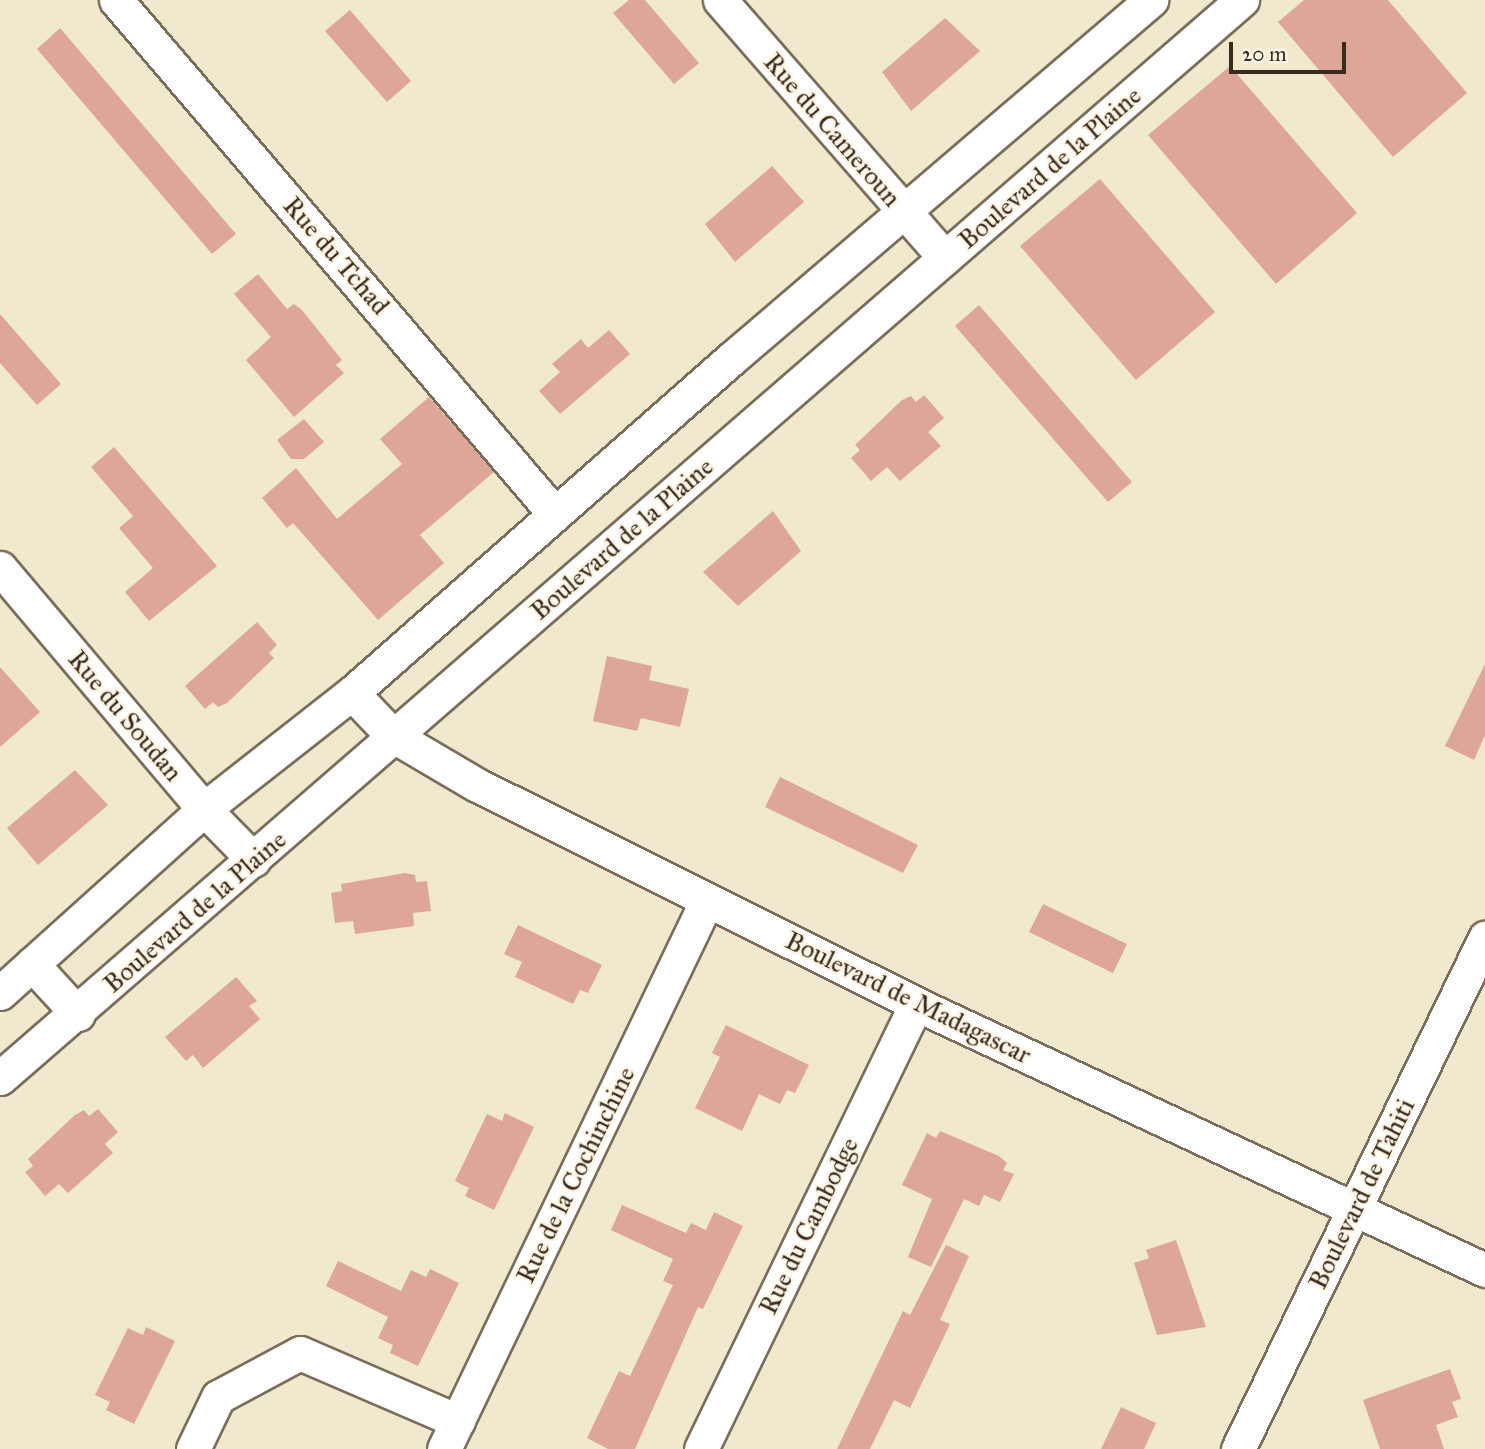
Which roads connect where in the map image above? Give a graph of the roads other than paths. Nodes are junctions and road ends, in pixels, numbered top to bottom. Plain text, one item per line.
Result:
1 (116, 0) edge
2 (720, 0) edge
3 (1151, 0) edge
4 (1242, 0) edge
5 (903, 212) junction
6 (945, 258) junction
7 (554, 513) junction
8 (0, 568) edge
9 (352, 692) junction
10 (393, 735) junction
11 (204, 809) junction
12 (254, 860) junction
13 (707, 900) junction
14 (1485, 938) edge
15 (32, 964) junction
16 (0, 993) edge
17 (916, 1004) junction
18 (78, 1014) junction
19 (0, 1078) edge
20 (1355, 1208) junction
21 (1485, 1270) edge
22 (451, 1435) edge
23 (193, 1449) edge
24 (701, 1449) edge
25 (1238, 1449) edge

1 - 7 street, Rue du Tchad
2 - 5 street, Rue du Cameroun
3 - 5 street
4 - 6 street, Boulevard de la Plaine
5 - 6 street, Rue du Cameroun
5 - 7 street
6 - 10 street, Boulevard de la Plaine
7 - 9 street
8 - 11 street, Rue du Soudan
9 - 10 street, Boulevard de Madagascar
9 - 11 street
10 - 12 street, Boulevard de la Plaine
10 - 13 street, Boulevard de Madagascar
11 - 12 street, Rue du Soudan
11 - 15 street
12 - 18 street, Boulevard de la Plaine
13 - 17 street, Boulevard de Madagascar
13 - 22 street, Rue de la Cochinchine
14 - 20 street, Boulevard de Tahiti
15 - 16 street
15 - 18 street
17 - 20 street, Boulevard de Madagascar
17 - 24 street, Rue du Cambodge
18 - 19 street, Boulevard de la Plaine
20 - 21 street, Boulevard de Madagascar
20 - 25 street, Boulevard de Tahiti
22 - 23 street

